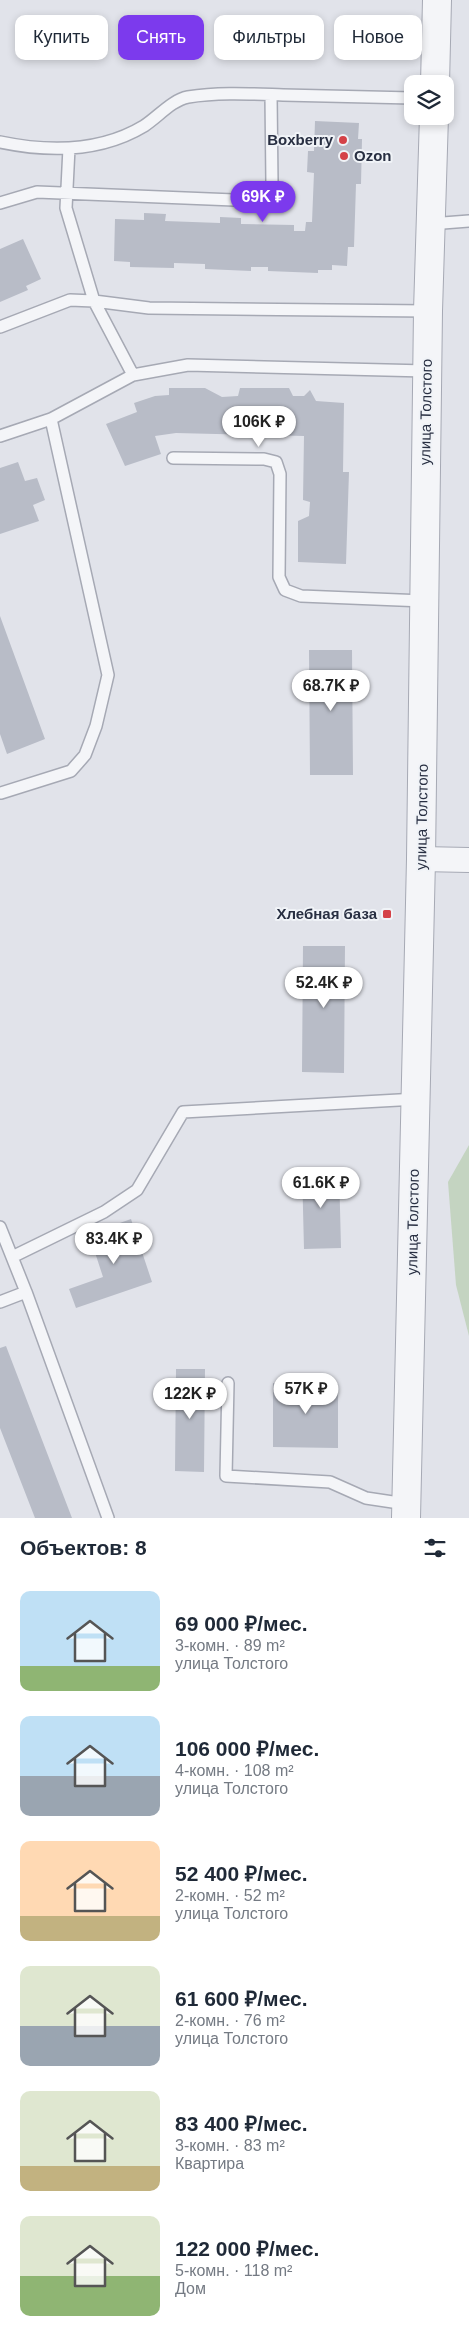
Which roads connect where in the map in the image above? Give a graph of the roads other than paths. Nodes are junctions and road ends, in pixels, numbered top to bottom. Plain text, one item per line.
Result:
1 (437, 0) edge
2 (435, 75) edge
3 (271, 94) junction
4 (404, 98) edge
5 (434, 125) edge
6 (0, 142) edge
7 (69, 148) junction
8 (65, 193) junction
9 (0, 203) edge
10 (469, 221) edge
11 (430, 224) junction
12 (94, 300) junction
13 (428, 311) junction
14 (0, 327) edge
15 (426, 371) junction
16 (133, 375) junction
17 (50, 419) junction
18 (0, 436) edge
19 (173, 458) dead end
20 (424, 601) junction
21 (0, 792) edge
22 (421, 859) junction
23 (469, 860) edge
24 (416, 1099) junction
25 (0, 1227) edge
26 (12, 1257) junction
27 (26, 1292) junction
28 (0, 1302) edge
29 (228, 1383) dead end
30 (406, 1511) edge
31 (108, 1518) edge

1 - 2 street
3 - 4 lane
3 - 7 lane
3 - 8 lane
5 - 11 street, улица Толстого
6 - 7 lane
7 - 8 lane
8 - 9 lane
8 - 12 lane
10 - 11 lane
11 - 13 street, улица Толстого
12 - 13 lane
12 - 14 lane
12 - 16 lane
13 - 15 street, улица Толстого
15 - 16 lane
15 - 20 street, улица Толстого
16 - 17 lane
17 - 18 lane
17 - 21 lane
19 - 20 lane
20 - 22 street, улица Толстого
22 - 23 street
22 - 24 street, улица Толстого
24 - 26 lane
24 - 30 street, улица Толстого
25 - 26 lane
26 - 27 lane
27 - 28 lane
27 - 31 lane
29 - 30 lane

